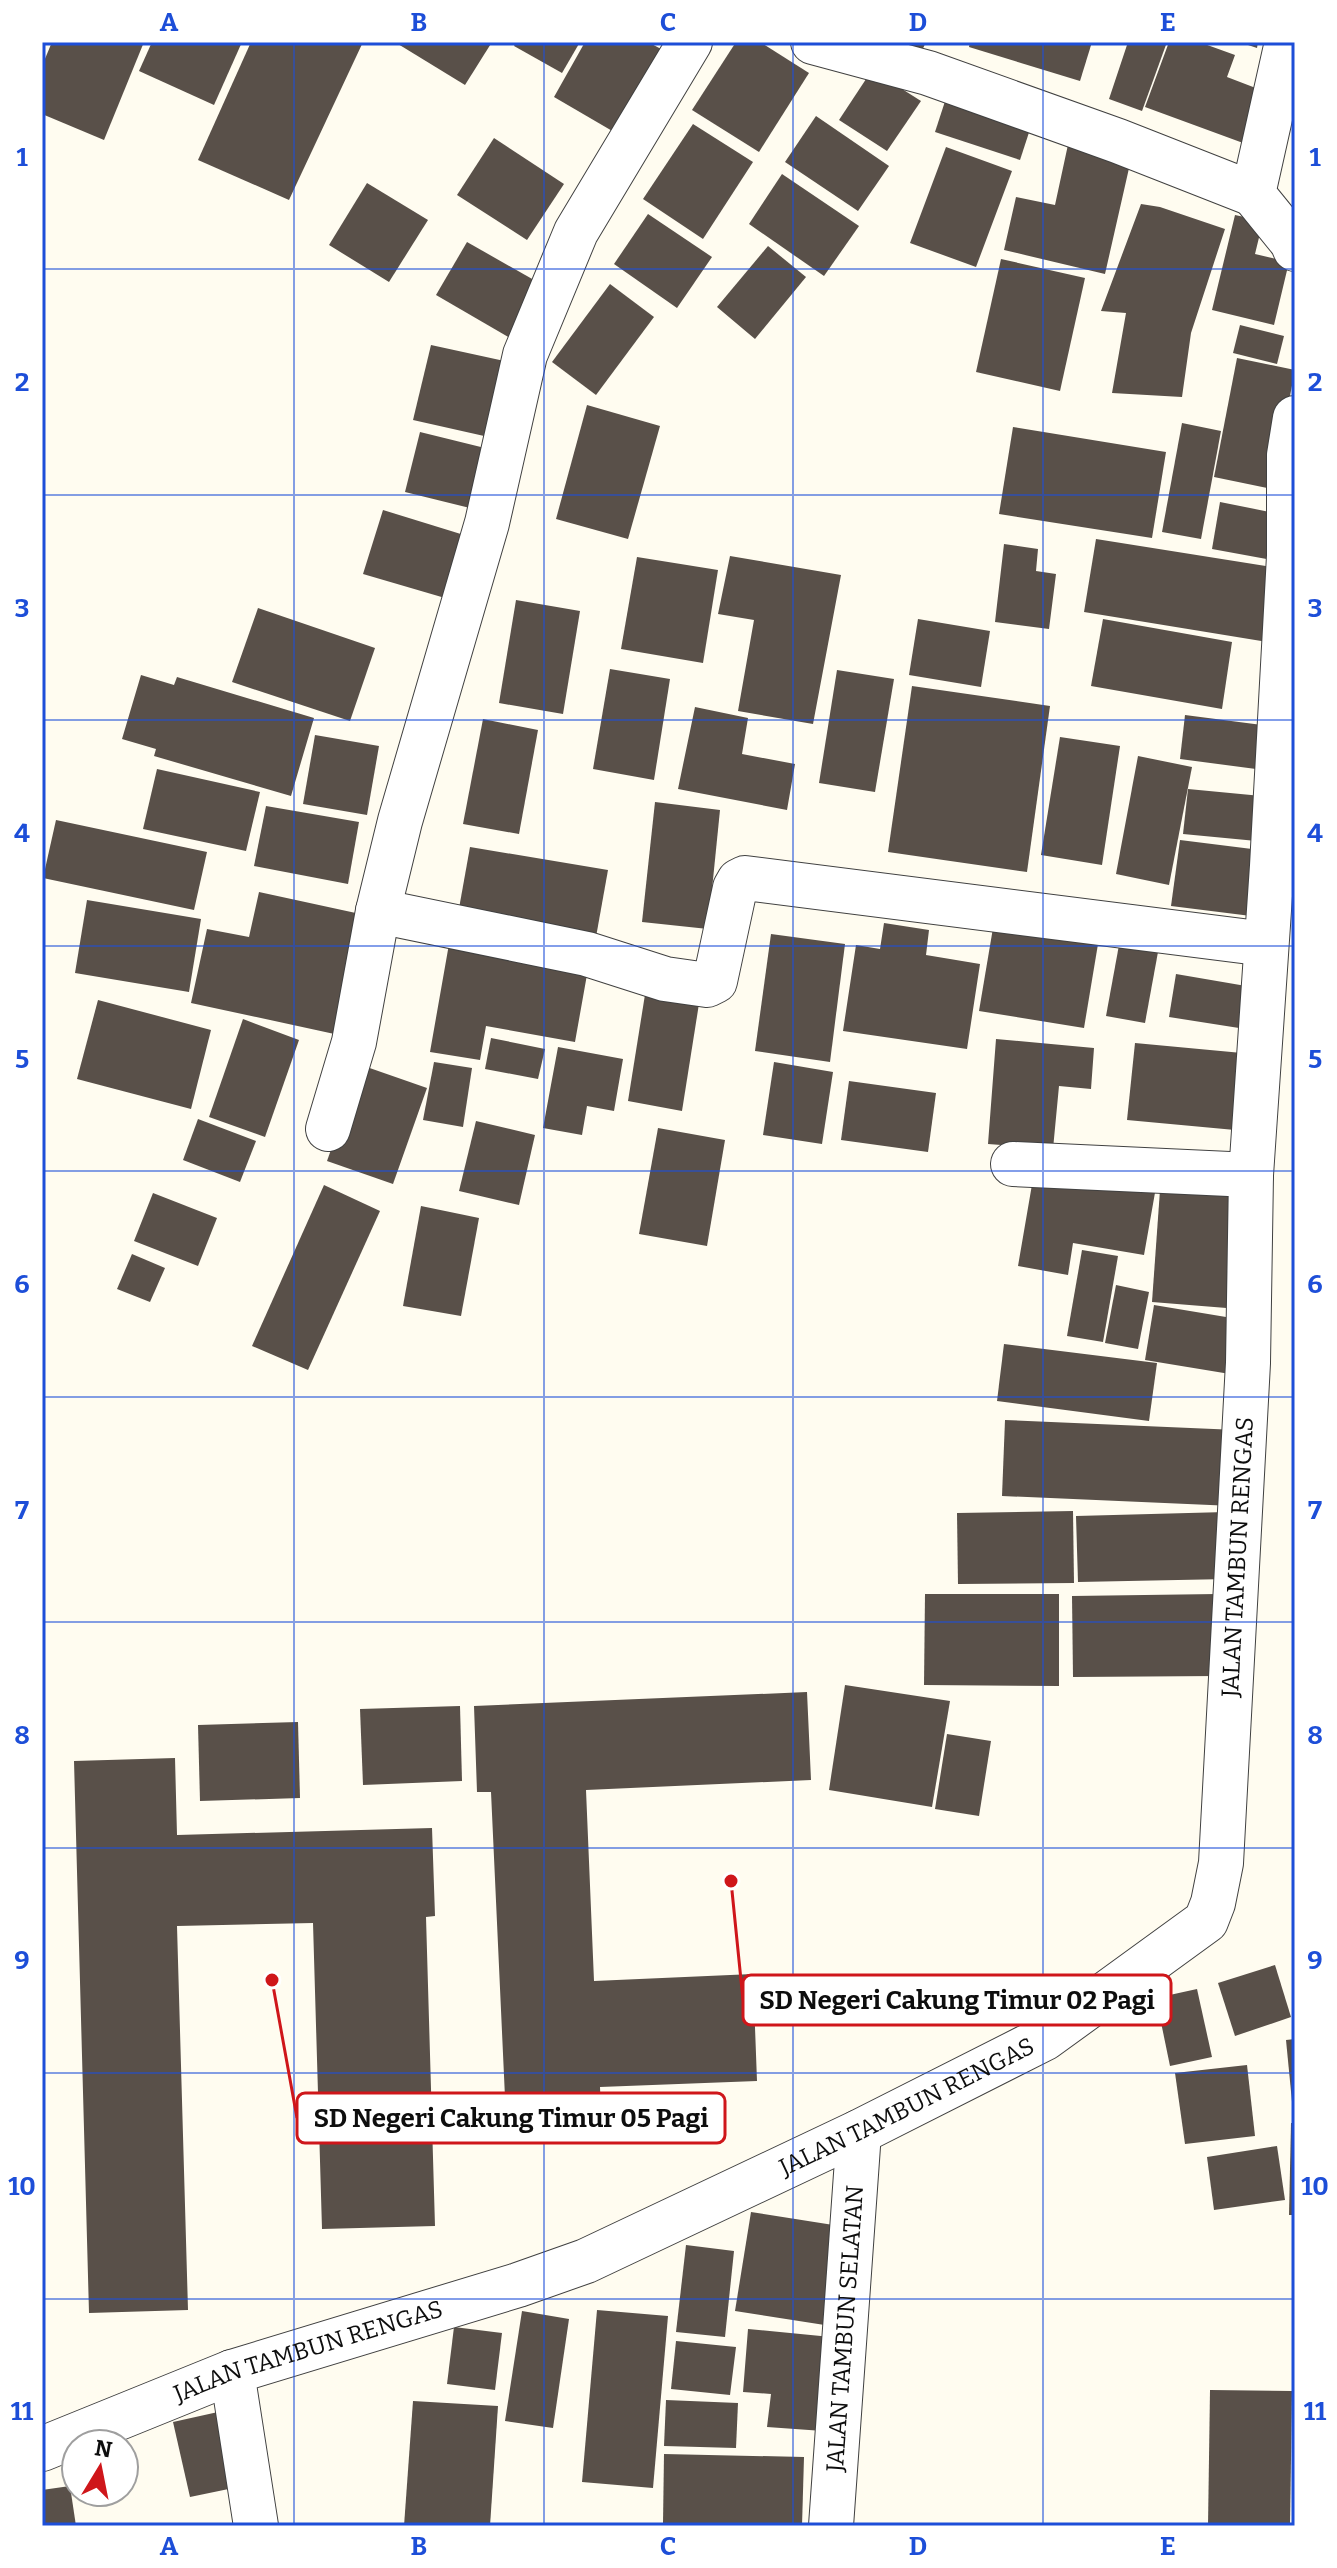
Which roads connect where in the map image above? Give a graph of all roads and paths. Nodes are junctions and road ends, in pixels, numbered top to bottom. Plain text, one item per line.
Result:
1 (690, 42) edge
2 (813, 42) edge
3 (1287, 42) edge
4 (934, 58) edge
5 (1253, 194) junction
6 (1295, 249) edge
7 (1295, 418) edge
8 (1292, 545) edge
9 (1284, 866) edge
10 (378, 911) junction
11 (1266, 944) junction
12 (328, 1129) dead end
13 (1013, 1164) dead end
14 (1251, 1175) junction
15 (859, 2132) junction
16 (232, 2372) junction
17 (42, 2449) edge
18 (256, 2526) edge
19 (831, 2526) edge

1 - 10 street
2 - 4 street
3 - 5 street
4 - 5 street
5 - 6 street
7 - 8 street, JALAN TAMBUN RENGAS
8 - 9 street, JALAN TAMBUN RENGAS
9 - 11 street, JALAN TAMBUN RENGAS
10 - 11 street
10 - 12 street
11 - 14 street, JALAN TAMBUN RENGAS
13 - 14 street
14 - 15 street, JALAN TAMBUN RENGAS
15 - 16 street, JALAN TAMBUN RENGAS
15 - 19 street, JALAN TAMBUN SELATAN
16 - 17 street, JALAN TAMBUN RENGAS
16 - 18 street

